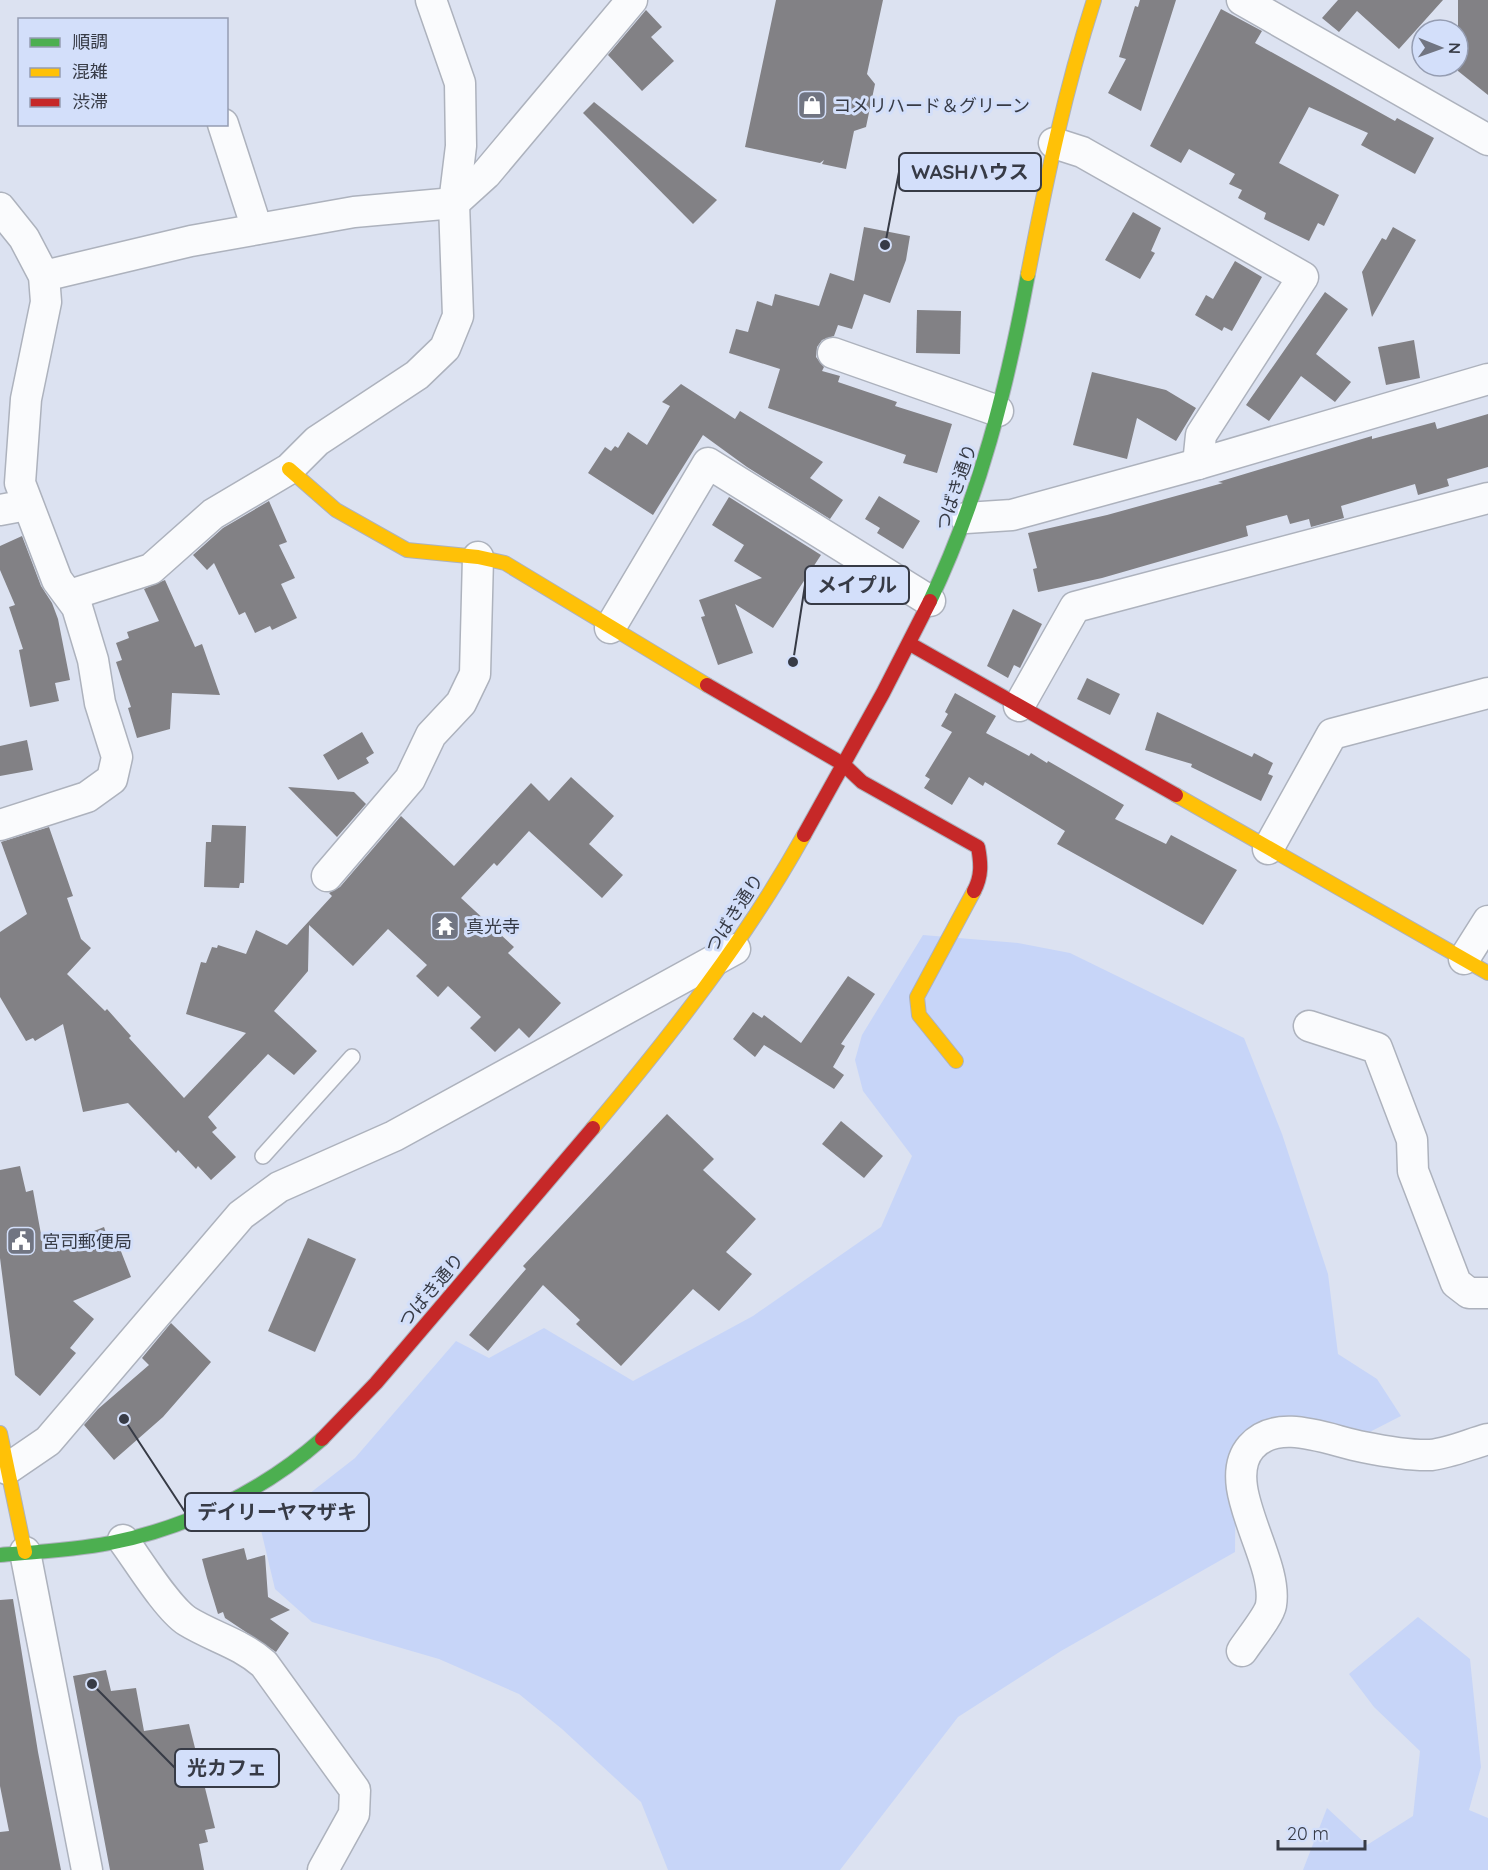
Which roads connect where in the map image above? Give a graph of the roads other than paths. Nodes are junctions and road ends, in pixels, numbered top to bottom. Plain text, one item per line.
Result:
1 (431, 0) edge
2 (632, 0) edge
3 (1094, 0) edge
4 (1242, 0) edge
5 (224, 126) edge
6 (1488, 140) edge
7 (1054, 143) junction
8 (454, 203) junction
9 (0, 208) edge
10 (257, 229) junction
11 (44, 276) junction
12 (833, 353) dead end
13 (1488, 379) edge
14 (998, 411) junction
15 (1198, 464) junction
16 (288, 469) junction
17 (1488, 498) edge
18 (13, 508) edge
19 (966, 518) junction
20 (478, 556) junction
21 (70, 595) junction
22 (930, 601) junction
23 (610, 628) junction
24 (910, 644) junction
25 (1488, 693) edge
26 (1019, 706) junction
27 (843, 764) junction
28 (0, 825) edge
29 (1268, 849) junction
30 (327, 876) dead end
31 (1488, 921) edge
32 (735, 948) junction
33 (1476, 966) edge
34 (1309, 1026) dead end
35 (352, 1057) dead end
36 (956, 1061) dead end
37 (264, 1156) dead end
38 (1488, 1293) edge
39 (0, 1433) edge
40 (1488, 1439) edge
41 (7, 1468) junction
42 (123, 1540) junction
43 (13, 1554) edge
44 (1242, 1651) dead end
45 (87, 1870) edge
46 (323, 1870) edge

1 - 8 street
2 - 8 street
3 - 7 main road, つばき通り
4 - 6 street
5 - 10 street
7 - 14 main road, つばき通り
7 - 15 street
8 - 10 street
8 - 16 street
9 - 11 street
10 - 11 street
11 - 18 street
12 - 14 street
13 - 15 street
14 - 19 main road, つばき通り
15 - 19 street
16 - 20 main road
16 - 21 street
17 - 26 street
18 - 21 street
19 - 22 main road, つばき通り
20 - 23 main road
20 - 30 street
21 - 28 street
22 - 23 street
22 - 24 main road, つばき通り
23 - 27 main road
24 - 26 main road
24 - 27 main road, つばき通り
25 - 29 street
26 - 29 main road
27 - 32 main road, つばき通り
27 - 36 main road
29 - 33 main road
31 - 33 street
32 - 41 street
32 - 42 main road, つばき通り
34 - 38 street
35 - 37 lane
39 - 41 main road
40 - 44 street
41 - 43 main road
42 - 43 main road, つばき通り
42 - 46 street
43 - 45 street

